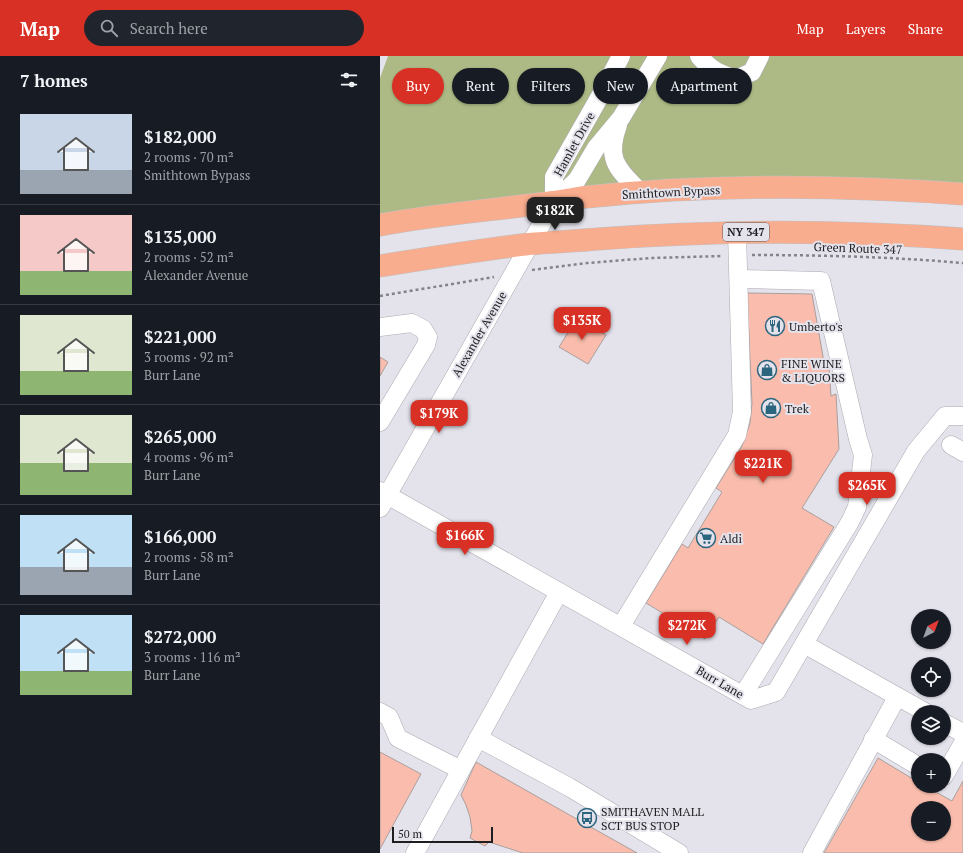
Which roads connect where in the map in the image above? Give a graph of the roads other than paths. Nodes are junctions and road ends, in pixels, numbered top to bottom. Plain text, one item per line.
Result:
1 (621, 56) edge
2 (658, 56) edge
3 (699, 56) edge
4 (760, 56) edge
5 (621, 118) junction
6 (641, 193) junction
7 (963, 194) edge
8 (554, 202) junction
9 (380, 225) edge
10 (737, 232) junction
11 (963, 239) edge
12 (530, 244) junction
13 (380, 266) edge
14 (739, 279) junction
15 (380, 327) edge
16 (963, 416) edge
17 (380, 422) edge
18 (382, 498) edge
19 (559, 592) junction
20 (620, 626) junction
21 (804, 644) junction
22 (743, 695) junction
23 (897, 697) junction
24 (912, 705) edge
25 (380, 712) edge
26 (951, 727) edge
27 (963, 733) edge
28 (478, 738) junction
29 (873, 739) junction
30 (963, 743) edge
31 (911, 762) edge
32 (951, 764) edge
33 (461, 770) junction
34 (415, 853) edge
35 (680, 853) edge
36 (812, 853) edge

1 - 8 street, Hamlet Drive
2 - 5 street, Hamlet Drive
3 - 4 street
5 - 6 street
5 - 8 street, Hamlet Drive
6 - 7 highway, Smithtown Bypass
6 - 8 highway, Smithtown Bypass
8 - 9 highway, Smithtown Bypass
8 - 12 street, Alexander Avenue
10 - 11 highway, NY 347
10 - 12 highway, NY 347
10 - 14 street
12 - 13 highway, NY 347
12 - 18 street, Alexander Avenue
14 - 20 street
14 - 22 street
15 - 17 street
16 - 21 street, Burr Lane
18 - 19 street, Burr Lane
19 - 20 street, Burr Lane
19 - 28 street
20 - 22 street, Burr Lane
21 - 22 street, Burr Lane
21 - 23 street
23 - 24 street
23 - 29 street
25 - 33 street
26 - 27 street
28 - 33 street
28 - 35 street
29 - 31 street
29 - 36 street
30 - 32 street
33 - 34 street

